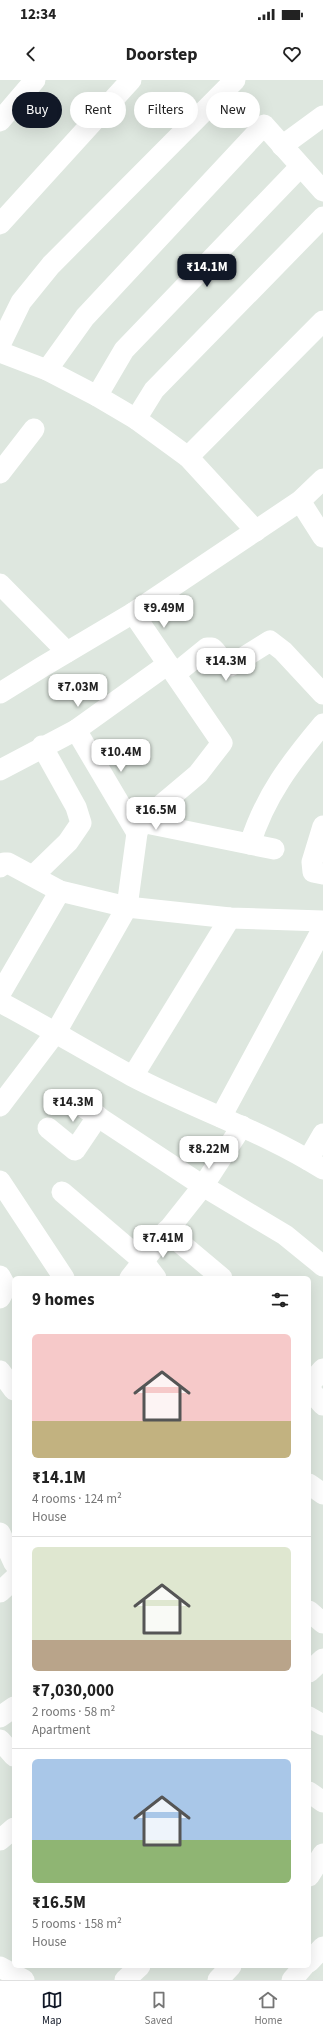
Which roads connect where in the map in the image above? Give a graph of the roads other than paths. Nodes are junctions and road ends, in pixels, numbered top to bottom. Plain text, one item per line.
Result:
1 (35, 80) edge
2 (130, 80) edge
3 (235, 80) edge
4 (323, 116) edge
5 (0, 121) edge
6 (282, 146) junction
7 (300, 167) junction
8 (323, 191) edge
9 (323, 217) edge
10 (0, 224) edge
11 (323, 321) edge
12 (0, 345) edge
13 (0, 352) edge
14 (47, 370) junction
15 (97, 396) junction
16 (136, 419) junction
17 (34, 429) dead end
18 (188, 457) junction
19 (0, 473) edge
20 (323, 479) edge
21 (300, 501) junction
22 (256, 531) junction
23 (323, 538) edge
24 (0, 584) edge
25 (133, 613) junction
26 (67, 652) junction
27 (171, 669) junction
28 (0, 694) edge
29 (323, 694) edge
30 (323, 724) edge
31 (76, 730) junction
32 (42, 746) junction
33 (0, 770) edge
34 (323, 826) edge
35 (139, 828) junction
36 (250, 844) junction
37 (274, 849) dead end
38 (0, 867) edge
39 (323, 874) edge
40 (33, 876) junction
41 (60, 891) junction
42 (127, 907) junction
43 (230, 918) junction
44 (323, 921) edge
45 (323, 928) edge
46 (0, 994) edge
47 (0, 1002) edge
48 (56, 1032) junction
49 (133, 1076) junction
50 (74, 1101) dead end
51 (0, 1106) edge
52 (98, 1116) junction
53 (221, 1118) junction
54 (242, 1126) junction
55 (48, 1128) dead end
56 (323, 1134) edge
57 (316, 1164) edge
58 (0, 1181) edge
59 (203, 1186) junction
60 (62, 1192) dead end
61 (166, 1231) junction
62 (143, 1261) junction
63 (323, 1266) edge
64 (0, 1276) edge
65 (63, 1276) edge
66 (132, 1276) edge
67 (154, 1276) edge
68 (220, 1276) edge
69 (0, 1298) edge
70 (323, 1369) edge
71 (311, 1383) edge
72 (311, 1391) edge
73 (323, 1405) edge
74 (311, 1485) edge
75 (323, 1494) edge
76 (0, 1533) edge
77 (12, 1559) edge
78 (12, 1581) edge
79 (0, 1592) edge
80 (311, 1613) edge
81 (323, 1622) edge
82 (323, 1658) edge
83 (311, 1670) edge
84 (12, 1708) edge
85 (0, 1717) edge
86 (311, 1717) edge
87 (323, 1725) edge
88 (0, 1740) edge
89 (12, 1754) edge
90 (311, 1793) edge
91 (323, 1802) edge
92 (12, 1830) edge
93 (0, 1840) edge
94 (5, 1963) edge
95 (138, 1968) edge
96 (230, 1968) edge
97 (305, 1968) edge
98 (24, 1980) edge
99 (125, 1980) edge
100 (218, 1980) edge
101 (292, 1980) edge

1 - 5 street
2 - 10 street
3 - 12 street
4 - 6 street
6 - 7 street
6 - 14 street
7 - 8 street
7 - 15 street
9 - 16 street
11 - 18 street
13 - 14 street
14 - 15 street
15 - 16 street
16 - 18 street
17 - 19 street
18 - 22 street
20 - 21 street
21 - 22 street
21 - 23 street
22 - 25 street
24 - 26 street
25 - 26 street
25 - 27 street
26 - 28 street
27 - 29 street
27 - 31 street
27 - 35 street
30 - 36 street
31 - 32 street
31 - 35 street
32 - 33 street
32 - 40 street
34 - 39 street
35 - 36 street
35 - 42 street
36 - 37 street
38 - 40 street
40 - 41 street
41 - 42 street
41 - 46 street
42 - 43 street
42 - 48 street
43 - 44 street
43 - 49 street
45 - 53 street
47 - 48 street
48 - 49 street
48 - 51 street
49 - 53 street
50 - 52 street
52 - 55 street
52 - 59 street
53 - 54 street
54 - 57 street
54 - 59 street
56 - 57 street
58 - 65 street
59 - 61 street
59 - 63 street
60 - 62 street
61 - 62 street
61 - 68 street
62 - 66 street
62 - 67 street
64 - 69 street
70 - 71 street
72 - 73 street
74 - 75 street
76 - 77 street
78 - 79 street
80 - 81 street
82 - 83 street
84 - 85 street
86 - 87 street
88 - 89 street
90 - 91 street
92 - 93 street
94 - 98 street
95 - 99 street
96 - 100 street
97 - 101 street

